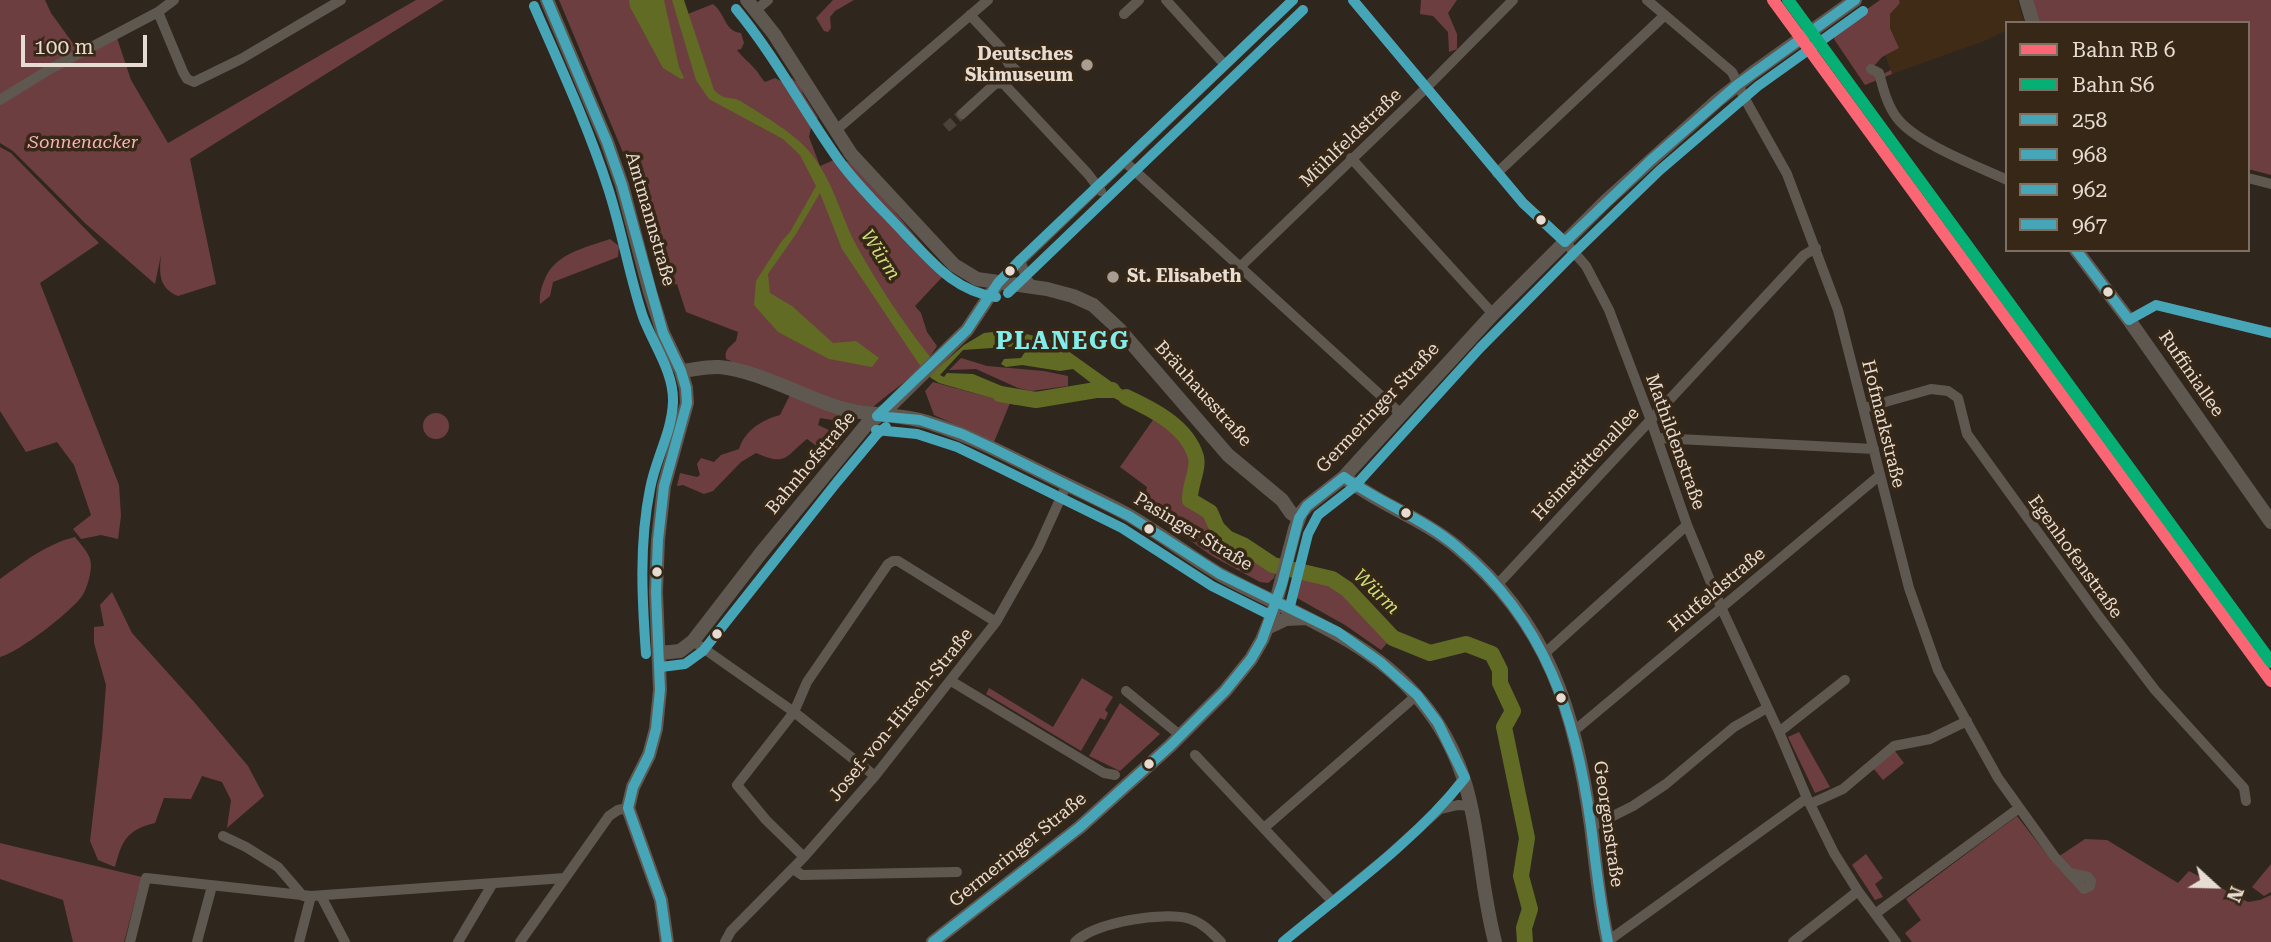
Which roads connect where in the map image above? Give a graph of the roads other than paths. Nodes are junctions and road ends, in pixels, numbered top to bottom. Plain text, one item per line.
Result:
1 (174, 0) edge
2 (341, 0) edge
3 (547, 0) edge
4 (768, 0) edge
5 (988, 0) edge
6 (1139, 0) edge
7 (1166, 0) edge
8 (1293, 0) edge
9 (1353, 0) edge
10 (1513, 0) edge
11 (1647, 0) edge
12 (1855, 0) edge
13 (2026, 0) edge
14 (751, 5) edge
15 (158, 12) junction
16 (1124, 14) dead end
17 (970, 15) junction
18 (1665, 15) junction
19 (2032, 21) edge
20 (1226, 65) junction
21 (1871, 69) dead end
22 (1004, 84) junction
23 (1737, 85) junction
24 (1427, 87) junction
25 (0, 100) edge
26 (962, 114) tunnel mouth
27 (835, 130) junction
28 (1351, 158) junction
29 (1124, 161) junction
30 (1497, 173) junction
31 (2005, 179) edge
32 (2250, 179) edge
33 (2271, 184) edge
34 (1099, 189) junction
35 (1565, 242) junction
36 (1816, 248) junction
37 (2078, 252) edge
38 (1020, 260) junction
39 (1239, 268) junction
40 (998, 282) junction
41 (1033, 286) junction
42 (1493, 314) junction
43 (2129, 320) junction
44 (2271, 333) edge
45 (681, 371) junction
46 (901, 394) junction
47 (1864, 408) junction
48 (1401, 414) junction
49 (877, 416) junction
50 (909, 418) junction
51 (1650, 418) junction
52 (1658, 438) junction
53 (1874, 449) junction
54 (1880, 475) junction
55 (1343, 477) junction
56 (1067, 484) junction
57 (2266, 505) edge
58 (1303, 512) junction
59 (2271, 522) edge
60 (1687, 525) junction
61 (1498, 584) junction
62 (1276, 602) junction
63 (1721, 607) junction
64 (1309, 618) junction
65 (996, 622) junction
66 (1267, 628) junction
67 (693, 641) junction
68 (660, 653) junction
69 (1544, 654) junction
70 (1845, 680) dead end
71 (951, 681) junction
72 (1126, 691) dead end
73 (1417, 695) junction
74 (1767, 708) junction
75 (794, 712) junction
76 (1966, 720) junction
77 (1574, 731) junction
78 (1779, 732) junction
79 (1181, 736) junction
80 (1195, 755) dead end
81 (1115, 775) dead end
82 (875, 776) junction
83 (1465, 778) junction
84 (1808, 801) junction
85 (2246, 801) dead end
86 (1472, 806) junction
87 (628, 808) junction
88 (2019, 808) junction
89 (1440, 809) junction
90 (1591, 827) junction
91 (1264, 828) junction
92 (223, 836) dead end
93 (804, 857) junction
94 (793, 869) junction
95 (957, 872) dead end
96 (2070, 873) dead end
97 (565, 878) junction
98 (493, 883) junction
99 (212, 886) junction
100 (1858, 891) junction
101 (312, 896) junction
102 (1333, 902) junction
103 (1875, 914) junction
104 (1608, 941) edge
105 (130, 942) edge
106 (197, 942) edge
107 (299, 942) edge
108 (345, 942) edge
109 (458, 942) edge
110 (520, 942) edge
111 (667, 942) edge
112 (725, 942) edge
113 (933, 942) edge
114 (1075, 942) edge
115 (1221, 942) edge
116 (1283, 942) edge
117 (1495, 942) edge
118 (1793, 942) edge
119 (1896, 942) edge

1 - 15 street
2 - 15 street
3 - 45 main road, Amtmannstraße
4 - 14 street
5 - 17 street
6 - 16 street
7 - 20 street
8 - 20 street, Bahnhofstraße
9 - 24 street, Mathildenstraße
10 - 24 street, Mühlfeldstraße
11 - 18 street, Hofmarkstraße
12 - 23 main road, Germeringer Straße
13 - 19 main road
14 - 27 main road, Bräuhausstraße
15 - 25 street
17 - 22 street
17 - 27 street
18 - 23 street, Hofmarkstraße
18 - 30 street
20 - 29 street, Bahnhofstraße
21 - 31 street
22 - 26 street
22 - 34 street
23 - 35 main road, Germeringer Straße
23 - 36 street, Hofmarkstraße
24 - 28 street, Mühlfeldstraße
24 - 30 street, Mathildenstraße
27 - 40 main road, Bräuhausstraße
28 - 39 street, Mühlfeldstraße
28 - 42 street
29 - 34 street, Bahnhofstraße
29 - 39 street
30 - 35 street, Mathildenstraße
32 - 33 street
34 - 38 street, Bahnhofstraße
35 - 42 main road, Germeringer Straße
35 - 51 street, Mathildenstraße
36 - 47 street, Hofmarkstraße
36 - 51 street, Heimstättenallee
37 - 43 main road, Ruffiniallee
38 - 40 street, Bahnhofstraße
38 - 41 street
39 - 48 street
40 - 41 main road, Bräuhausstraße
40 - 46 main road, Bahnhofstraße
41 - 58 main road, Bräuhausstraße
42 - 48 main road, Germeringer Straße
43 - 44 street
43 - 57 main road, Ruffiniallee
45 - 49 main road, Pasinger Straße
45 - 68 main road, Amtmannstraße
46 - 49 main road, Bahnhofstraße
46 - 50 main road
47 - 53 street, Hofmarkstraße
47 - 85 street, Egenhofenstraße
48 - 55 main road, Germeringer Straße
49 - 50 main road, Pasinger Straße
49 - 67 main road, Bahnhofstraße
50 - 56 main road, Pasinger Straße
51 - 52 street, Mathildenstraße
51 - 61 street, Heimstättenallee
52 - 53 street
52 - 60 street, Mathildenstraße
53 - 54 street, Hofmarkstraße
54 - 63 street, Hutfeldstraße
54 - 76 street, Hofmarkstraße
55 - 58 main road, Germeringer Straße
55 - 61 main road, Georgenstraße
56 - 62 main road, Pasinger Straße
56 - 65 street, Josef-von-Hirsch-Straße
57 - 59 main road, Ruffiniallee
58 - 62 main road, Germeringer Straße
60 - 63 street, Mathildenstraße
60 - 69 street
61 - 69 main road, Georgenstraße
62 - 64 main road, Pasinger Straße
62 - 66 main road, Germeringer Straße
63 - 74 street, Mathildenstraße
63 - 77 street, Hutfeldstraße
64 - 66 main road
64 - 73 main road, Pasinger Straße
65 - 71 street, Josef-von-Hirsch-Straße
65 - 75 street
66 - 79 main road, Germeringer Straße
67 - 68 main road
67 - 75 street
68 - 87 main road, Amtmannstraße
69 - 77 main road, Georgenstraße
70 - 78 street
71 - 81 street
71 - 82 street, Josef-von-Hirsch-Straße
72 - 79 street
73 - 83 main road, Pasinger Straße
73 - 91 street
74 - 78 street, Mathildenstraße
74 - 90 street
75 - 82 street
75 - 93 street
76 - 84 street
76 - 88 street, Hofmarkstraße
77 - 90 main road, Georgenstraße
78 - 84 street, Mathildenstraße
79 - 113 main road, Germeringer Straße
80 - 91 street
82 - 93 street, Josef-von-Hirsch-Straße
83 - 86 main road, Pasinger Straße
83 - 89 street
84 - 100 street, Mathildenstraße
84 - 104 street
86 - 89 street
86 - 117 main road, Pasinger Straße
87 - 97 street
87 - 111 main road
88 - 96 street, Hofmarkstraße
88 - 103 street
89 - 102 street
90 - 104 main road, Georgenstraße
91 - 102 street
92 - 101 street
93 - 94 street, Josef-von-Hirsch-Straße
94 - 95 street
94 - 112 street, Josef-von-Hirsch-Straße
97 - 98 street
97 - 110 street
98 - 101 street
98 - 109 street
99 - 101 street
99 - 105 street
99 - 106 street
100 - 103 street, Mathildenstraße
100 - 118 street
101 - 107 street
101 - 108 street
102 - 116 street
103 - 119 street, Mathildenstraße
114 - 115 street

